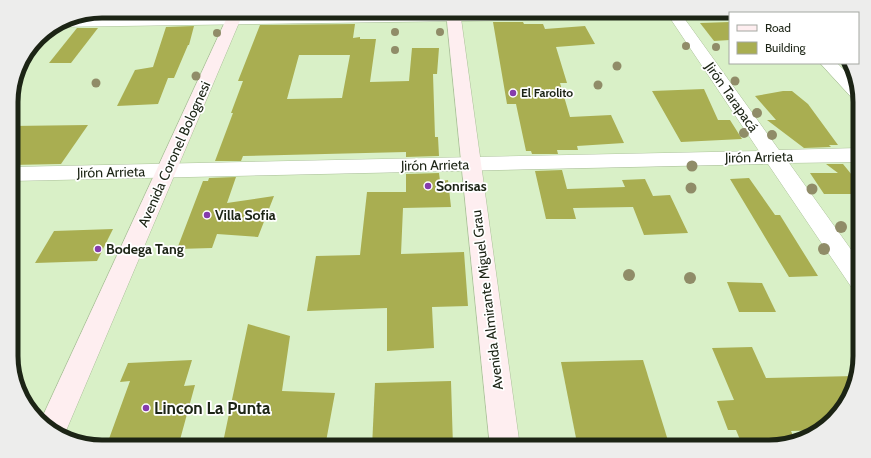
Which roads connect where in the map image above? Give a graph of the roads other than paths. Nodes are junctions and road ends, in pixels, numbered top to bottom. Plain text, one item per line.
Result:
1 (190, 18) edge
2 (234, 18) edge
3 (454, 18) edge
4 (677, 18) edge
5 (73, 23) edge
6 (829, 64) edge
7 (851, 87) edge
8 (853, 155) edge
9 (773, 157) junction
10 (471, 164) junction
11 (166, 171) junction
12 (18, 174) edge
13 (853, 271) edge
14 (54, 424) edge
15 (504, 440) edge

1 - 5 street
2 - 11 main road, Avenida Coronel Bolognesi
3 - 10 main road, Avenida Almirante Miguel Grau
4 - 9 street, Jirón Tarapacá
6 - 7 street
8 - 9 street, Jirón Arrieta
9 - 10 street, Jirón Arrieta
9 - 13 street, Jirón Tarapacá
10 - 11 street, Jirón Arrieta
10 - 15 main road, Avenida Almirante Miguel Grau
11 - 12 street, Jirón Arrieta
11 - 14 main road, Avenida Coronel Bolognesi

